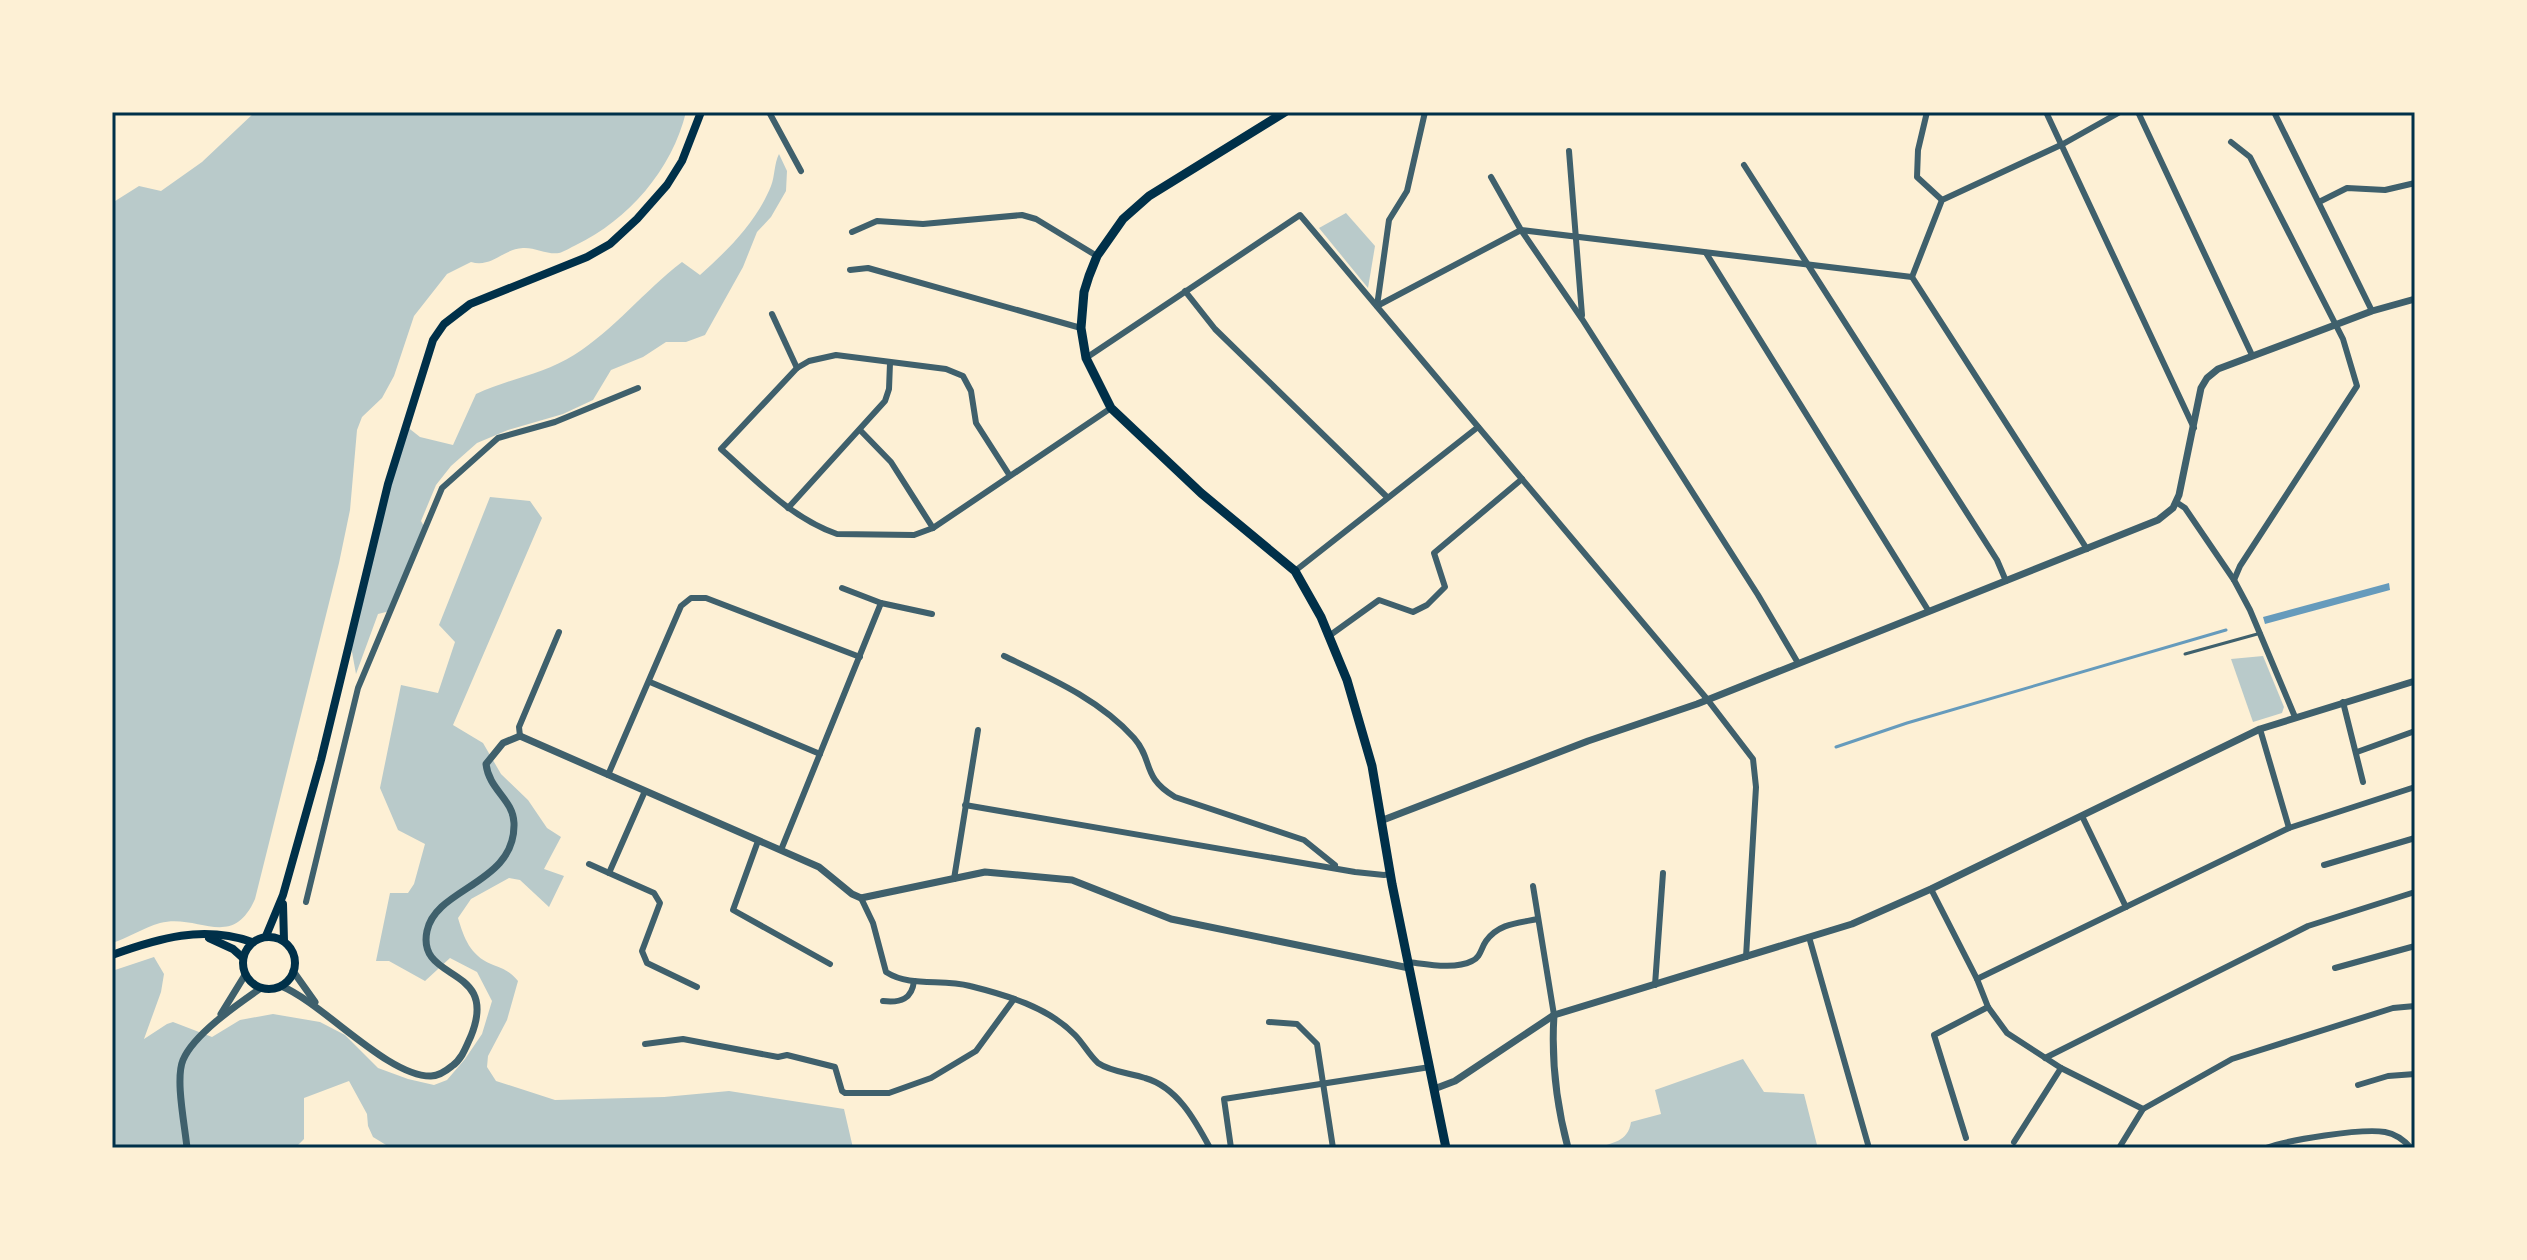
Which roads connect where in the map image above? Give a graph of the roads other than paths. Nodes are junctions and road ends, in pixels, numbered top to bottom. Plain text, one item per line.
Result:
1 (701, 112) edge
2 (769, 112) edge
3 (1285, 112) edge
4 (1425, 112) edge
5 (1927, 112) edge
6 (2046, 112) edge
7 (2120, 112) edge
8 (2138, 112) edge
9 (2274, 112) edge
10 (2231, 142) dead end
11 (2063, 144) junction
12 (1569, 151) dead end
13 (1744, 165) dead end
14 (801, 171) dead end
15 (1491, 177) dead end
16 (2415, 183) edge
17 (1942, 200) junction
18 (2319, 202) junction
19 (1521, 230) junction
20 (852, 232) dead end
21 (1577, 235) junction
22 (1706, 252) junction
23 (1097, 256) junction
24 (1806, 266) junction
25 (850, 270) dead end
26 (1912, 277) junction
27 (1185, 291) junction
28 (2415, 299) edge
29 (1377, 306) junction
30 (2372, 311) junction
31 (772, 314) dead end
32 (1582, 319) junction
33 (2336, 325) junction
34 (1081, 328) junction
35 (2252, 355) junction
36 (1086, 358) junction
37 (890, 363) junction
38 (797, 368) junction
39 (638, 388) dead end
40 (1111, 408) junction
41 (1478, 427) junction
42 (2194, 428) junction
43 (860, 430) junction
44 (1010, 476) junction
45 (1522, 479) junction
46 (1387, 497) junction
47 (2176, 502) junction
48 (788, 508) junction
49 (933, 528) junction
50 (2087, 549) junction
51 (1295, 571) junction
52 (2234, 580) junction
53 (2006, 581) junction
54 (842, 588) dead end
55 (881, 603) junction
56 (1928, 610) junction
57 (932, 614) dead end
58 (2260, 631) junction
59 (559, 632) dead end
60 (1329, 636) junction
61 (2185, 654) dead end
62 (1004, 656) dead end
63 (860, 657) junction
64 (1798, 663) junction
65 (2415, 681) edge
66 (650, 682) junction
67 (1707, 699) junction
68 (2343, 702) junction
69 (2295, 717) junction
70 (2260, 729) junction
71 (978, 730) dead end
72 (2415, 731) edge
73 (520, 736) junction
74 (2357, 752) junction
75 (820, 754) junction
76 (321, 760) junction
77 (339, 764) junction
78 (608, 775) junction
79 (2363, 782) dead end
80 (2415, 787) edge
81 (645, 791) junction
82 (965, 805) junction
83 (2082, 816) junction
84 (1383, 820) junction
85 (2289, 828) junction
86 (2415, 838) edge
87 (758, 841) junction
88 (781, 850) junction
89 (589, 864) dead end
90 (2324, 865) dead end
91 (1338, 867) junction
92 (609, 873) junction
93 (1663, 873) dead end
94 (1391, 874) junction
95 (954, 879) junction
96 (1533, 886) dead end
97 (1931, 889) junction
98 (2415, 892) edge
99 (283, 895) junction
100 (861, 898) junction
101 (306, 902) dead end
102 (2126, 907) junction
103 (1538, 919) junction
104 (201, 935) junction
105 (266, 936) junction
106 (1809, 937) junction
107 (284, 941) junction
108 (252, 942) junction
109 (2415, 946) edge
110 (112, 955) edge
111 (1746, 957) junction
112 (243, 958) junction
113 (830, 964) dead end
114 (1408, 965) junction
115 (2335, 968) dead end
116 (293, 971) junction
117 (245, 975) junction
118 (1977, 979) junction
119 (914, 981) junction
120 (1655, 985) junction
121 (281, 986) junction
122 (697, 987) dead end
123 (261, 988) junction
124 (1014, 999) junction
125 (883, 1001) dead end
126 (2415, 1006) edge
127 (319, 1007) junction
128 (1988, 1007) junction
129 (1554, 1015) junction
130 (1269, 1022) dead end
131 (210, 1028) junction
132 (645, 1044) dead end
133 (2045, 1058) junction
134 (1430, 1067) junction
135 (2061, 1068) junction
136 (2415, 1074) edge
137 (1322, 1085) junction
138 (2358, 1085) dead end
139 (1434, 1089) junction
140 (2143, 1109) junction
141 (1966, 1138) dead end
142 (2014, 1142) dead end
143 (187, 1148) edge
144 (1210, 1148) edge
145 (1231, 1148) edge
146 (1333, 1148) edge
147 (1446, 1148) edge
148 (1568, 1148) edge
149 (1869, 1148) edge
150 (2119, 1148) edge
151 (2266, 1148) edge
152 (2411, 1148) edge

1 - 76 main road
2 - 14 street
3 - 23 main road
4 - 29 street
5 - 17 street
6 - 11 street
7 - 11 street
8 - 35 street
9 - 18 street
10 - 33 street
11 - 17 street
11 - 42 street
12 - 21 street
13 - 24 street
15 - 19 street
16 - 18 street
17 - 26 street
18 - 30 street
19 - 21 street
19 - 29 street
19 - 32 street
20 - 23 street
21 - 22 street
21 - 32 street
22 - 24 street
22 - 56 street
23 - 34 main road
24 - 26 street
24 - 53 street
25 - 34 street
26 - 50 street
27 - 29 street
27 - 36 street
27 - 46 street
28 - 30 street
29 - 41 street
30 - 33 street
31 - 38 street
32 - 64 street
33 - 35 street
33 - 52 street
34 - 36 main road
35 - 42 street
36 - 40 main road
37 - 38 street
37 - 43 street
37 - 44 street
38 - 48 street
39 - 77 street
40 - 44 street
40 - 51 main road
41 - 45 street
41 - 46 street
42 - 47 street
43 - 48 street
43 - 49 street
44 - 49 street
45 - 60 street
45 - 67 street
46 - 51 street
47 - 50 street
47 - 52 street
48 - 49 street
50 - 53 street
51 - 60 main road
52 - 58 street
53 - 56 street
54 - 55 street
55 - 57 street
55 - 63 street
56 - 64 street
58 - 61 lane
58 - 69 street
59 - 73 street
60 - 84 main road
62 - 91 street
63 - 66 street
63 - 75 street
64 - 67 street
65 - 68 street
66 - 75 street
66 - 78 street
67 - 84 street
67 - 111 street
68 - 69 street
68 - 74 street
69 - 70 street
70 - 83 street
70 - 85 street
71 - 82 street
72 - 74 street
73 - 78 street
73 - 127 street
74 - 79 street
75 - 88 street
76 - 77 street
76 - 99 main road
77 - 101 street
78 - 81 street
80 - 85 street
81 - 87 street
81 - 92 street
82 - 91 street
82 - 95 street
83 - 97 street
83 - 102 street
84 - 94 main road
85 - 102 street
86 - 90 street
87 - 88 street
87 - 113 street
88 - 100 street
89 - 92 street
91 - 94 street
92 - 122 street
93 - 120 street
94 - 114 main road
95 - 100 street
95 - 114 street
96 - 103 street
97 - 106 street
97 - 118 street
98 - 133 street
99 - 105 main road
99 - 107 main road
100 - 119 street
102 - 118 street
103 - 114 street
103 - 129 street
104 - 108 main road
104 - 110 main road
104 - 112 main road
105 - 107 main road
105 - 108 main road
106 - 111 street
106 - 149 street
107 - 116 main road
108 - 112 main road
109 - 115 street
111 - 120 street
112 - 117 main road
114 - 134 main road
116 - 121 main road
116 - 127 street
117 - 123 main road
117 - 131 street
118 - 128 street
119 - 124 street
119 - 125 street
120 - 129 street
121 - 123 main road
121 - 127 street
123 - 131 street
124 - 132 street
124 - 144 street
126 - 140 street
128 - 133 street
128 - 141 street
129 - 139 street
129 - 148 street
130 - 137 street
131 - 143 street
133 - 135 street
134 - 137 street
134 - 139 main road
135 - 140 street
135 - 142 street
136 - 138 street
137 - 145 street
137 - 146 street
139 - 147 main road
140 - 150 street
151 - 152 street

